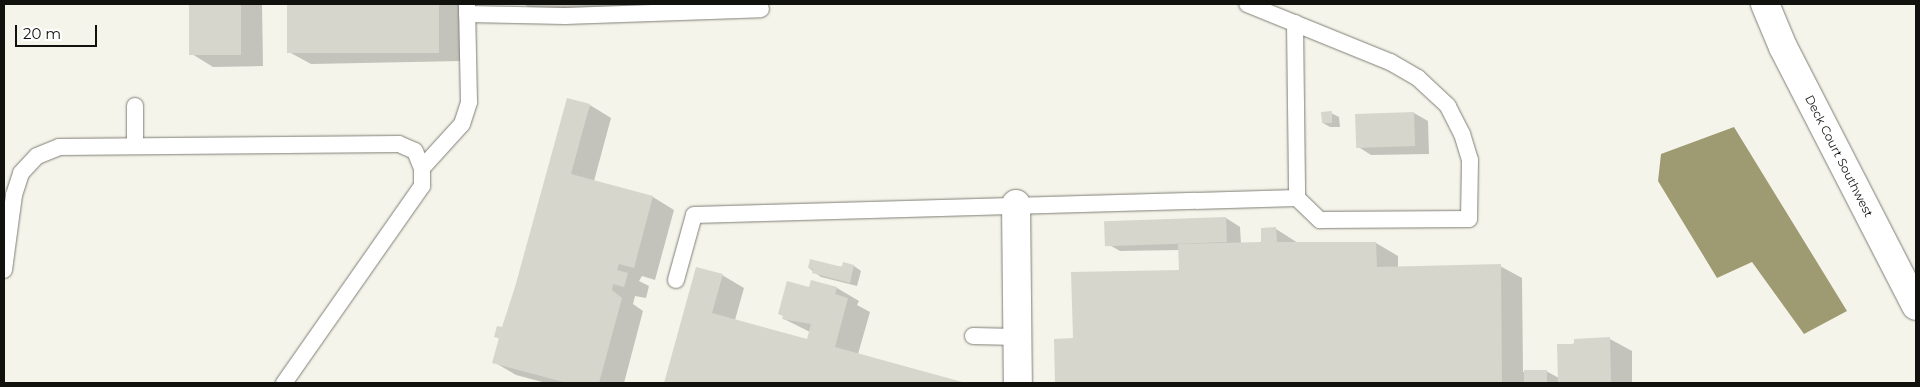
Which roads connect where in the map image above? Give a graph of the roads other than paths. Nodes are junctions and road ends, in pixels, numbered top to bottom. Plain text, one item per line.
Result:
1 (1247, 4) edge
2 (1764, 4) edge
3 (467, 9) edge
4 (761, 9) dead end
5 (1295, 23) junction
6 (135, 106) dead end
7 (135, 146) junction
8 (422, 168) junction
9 (1297, 198) junction
10 (1016, 204) junction
11 (4, 270) edge
12 (676, 280) dead end
13 (1916, 306) edge
14 (973, 336) dead end
15 (1018, 337) junction
16 (284, 383) edge
17 (1018, 383) edge

1 - 5 lane
2 - 13 street, Deck Court Southwest
3 - 4 lane
3 - 8 lane
5 - 9 lane
5 - 9 lane
6 - 7 lane
7 - 8 lane
7 - 11 lane
8 - 16 lane
9 - 10 lane
10 - 12 lane
10 - 15 street
14 - 15 lane
15 - 17 street

